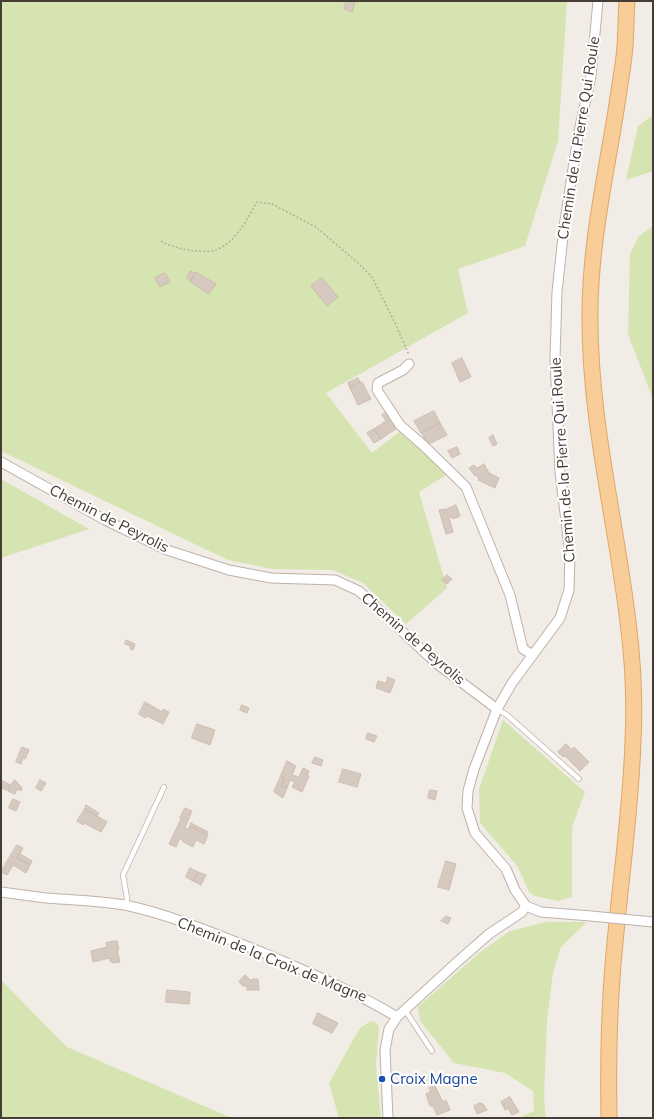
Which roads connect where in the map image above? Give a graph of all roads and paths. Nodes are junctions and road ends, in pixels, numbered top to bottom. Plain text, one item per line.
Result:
1 (598, 1) edge
2 (627, 1) edge
3 (161, 241) dead end
4 (409, 364) joint
5 (1, 462) edge
6 (533, 655) junction
7 (497, 709) junction
8 (578, 779) dead end
9 (164, 787) dead end
10 (1, 892) edge
11 (126, 906) junction
12 (526, 906) junction
13 (653, 922) edge
14 (405, 1010) junction
15 (397, 1017) junction
16 (432, 1051) dead end
17 (388, 1118) edge
18 (609, 1118) edge

1 - 6 street, Chemin de la Pierre Qui Roule
2 - 18 main road
3 - 4 path
4 - 6 street
5 - 7 street, Chemin de Peyrolis
6 - 7 street, Chemin de la Pierre Qui Roule
7 - 8 lane
7 - 12 street
9 - 11 lane
10 - 11 street, Chemin de la Croix de Magne
11 - 15 street, Chemin de la Croix de Magne
12 - 13 street, bridge
12 - 14 street
14 - 15 street
14 - 16 lane
15 - 17 street

